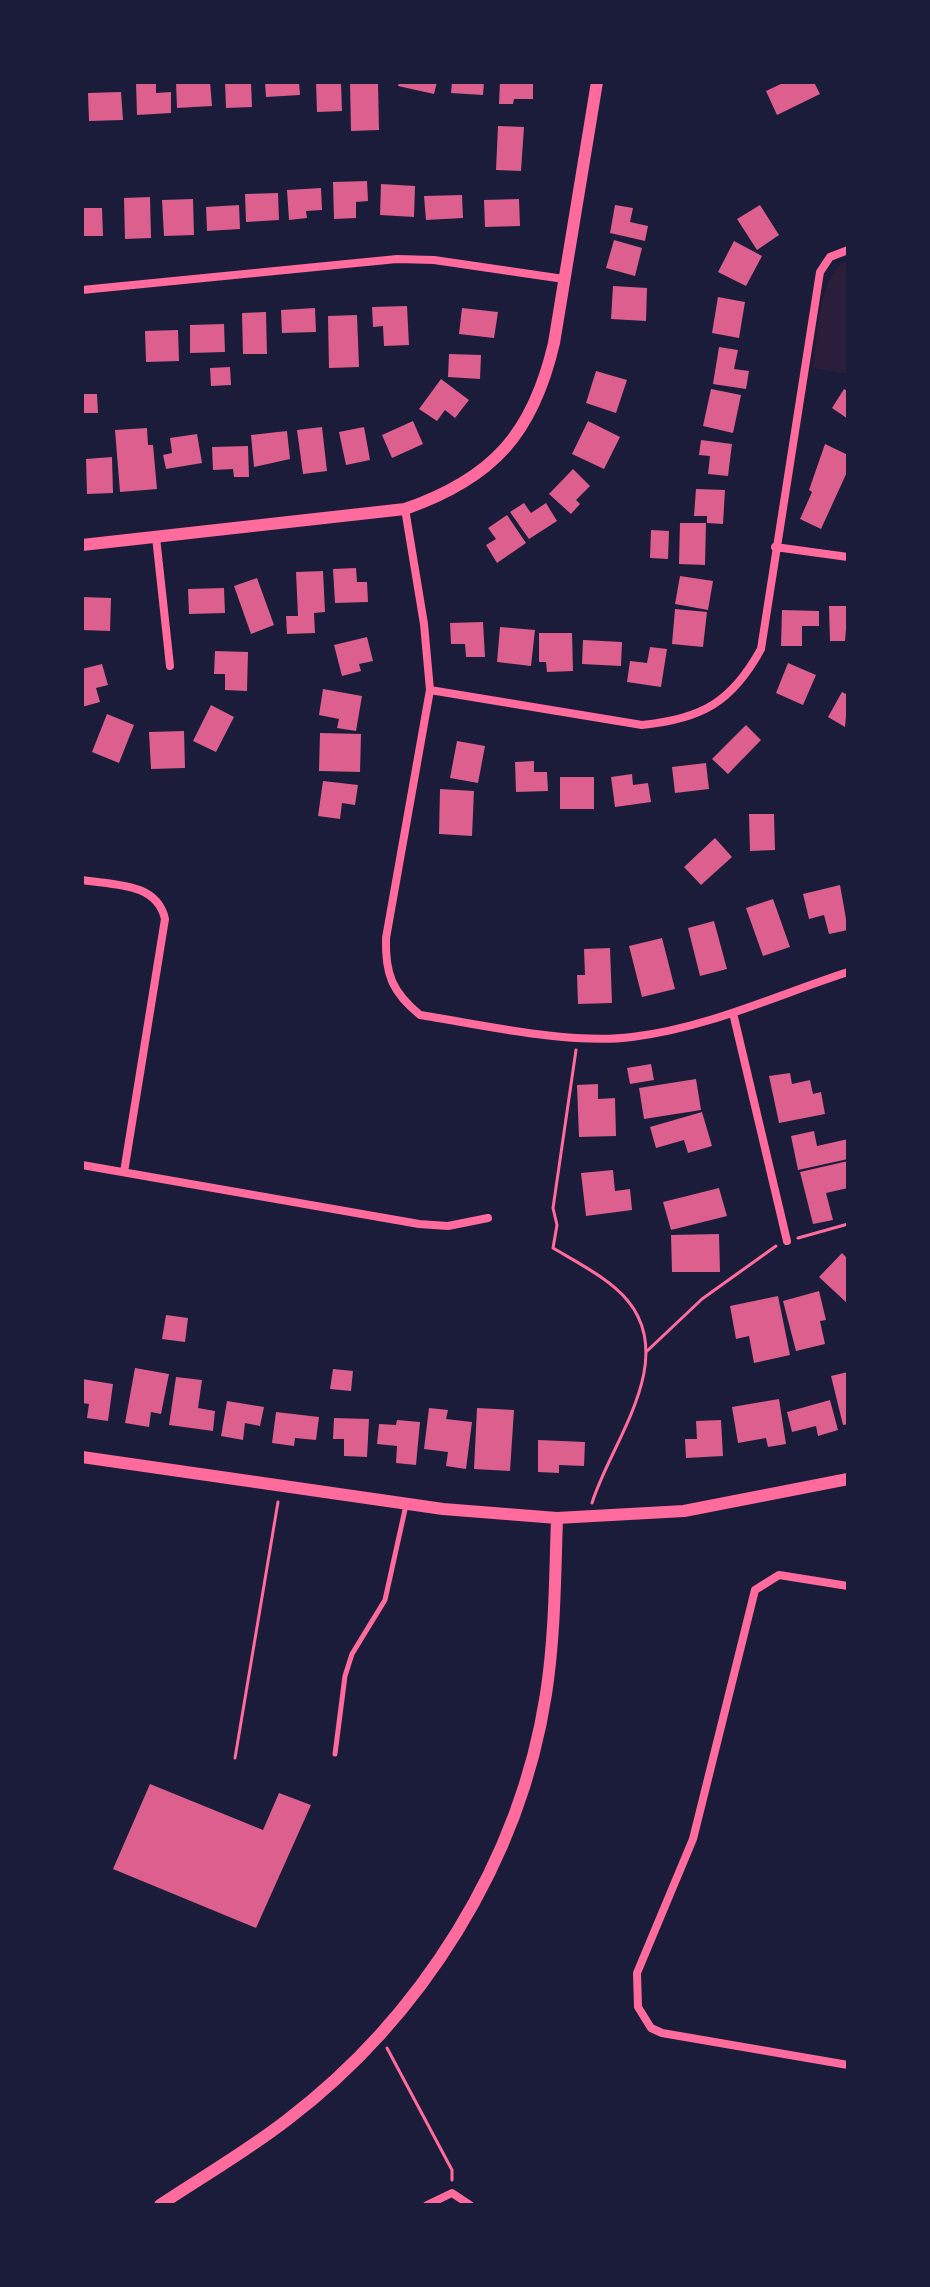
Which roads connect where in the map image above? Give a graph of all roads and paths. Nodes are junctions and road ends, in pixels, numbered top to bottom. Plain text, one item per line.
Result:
1 (597, 82) edge
2 (848, 250) edge
3 (564, 279) junction
4 (82, 290) edge
5 (405, 509) junction
6 (156, 537) junction
7 (82, 545) edge
8 (775, 547) junction
9 (848, 557) edge
10 (170, 666) dead end
11 (430, 690) junction
12 (82, 880) edge
13 (848, 972) edge
14 (733, 1013) junction
15 (577, 1038) junction
16 (82, 1165) edge
17 (124, 1172) junction
18 (488, 1218) dead end
19 (848, 1224) edge
20 (787, 1241) junction
21 (646, 1352) junction
22 (82, 1457) edge
23 (848, 1479) edge
24 (280, 1487) junction
25 (407, 1504) junction
26 (590, 1517) junction
27 (557, 1518) junction
28 (848, 1586) edge
29 (335, 1754) dead end
30 (235, 1758) dead end
31 (379, 2034) junction
32 (848, 2065) edge
33 (452, 2193) junction
34 (160, 2205) edge
35 (427, 2205) edge
36 (470, 2205) edge

1 - 3 street
2 - 8 street
3 - 4 street
3 - 5 street
5 - 6 street
5 - 11 street
6 - 7 street
6 - 10 street
8 - 9 street
8 - 11 street
11 - 15 street
12 - 17 street
13 - 14 street
14 - 15 street
14 - 20 street
15 - 21 path
16 - 17 street
17 - 18 street
19 - 20 path
20 - 21 path
21 - 26 path
22 - 24 street
23 - 26 street
24 - 25 street
24 - 30 path
25 - 27 street
25 - 29 lane
26 - 27 street
27 - 31 street
28 - 32 street
31 - 33 path
31 - 34 street
33 - 35 street
33 - 36 street

